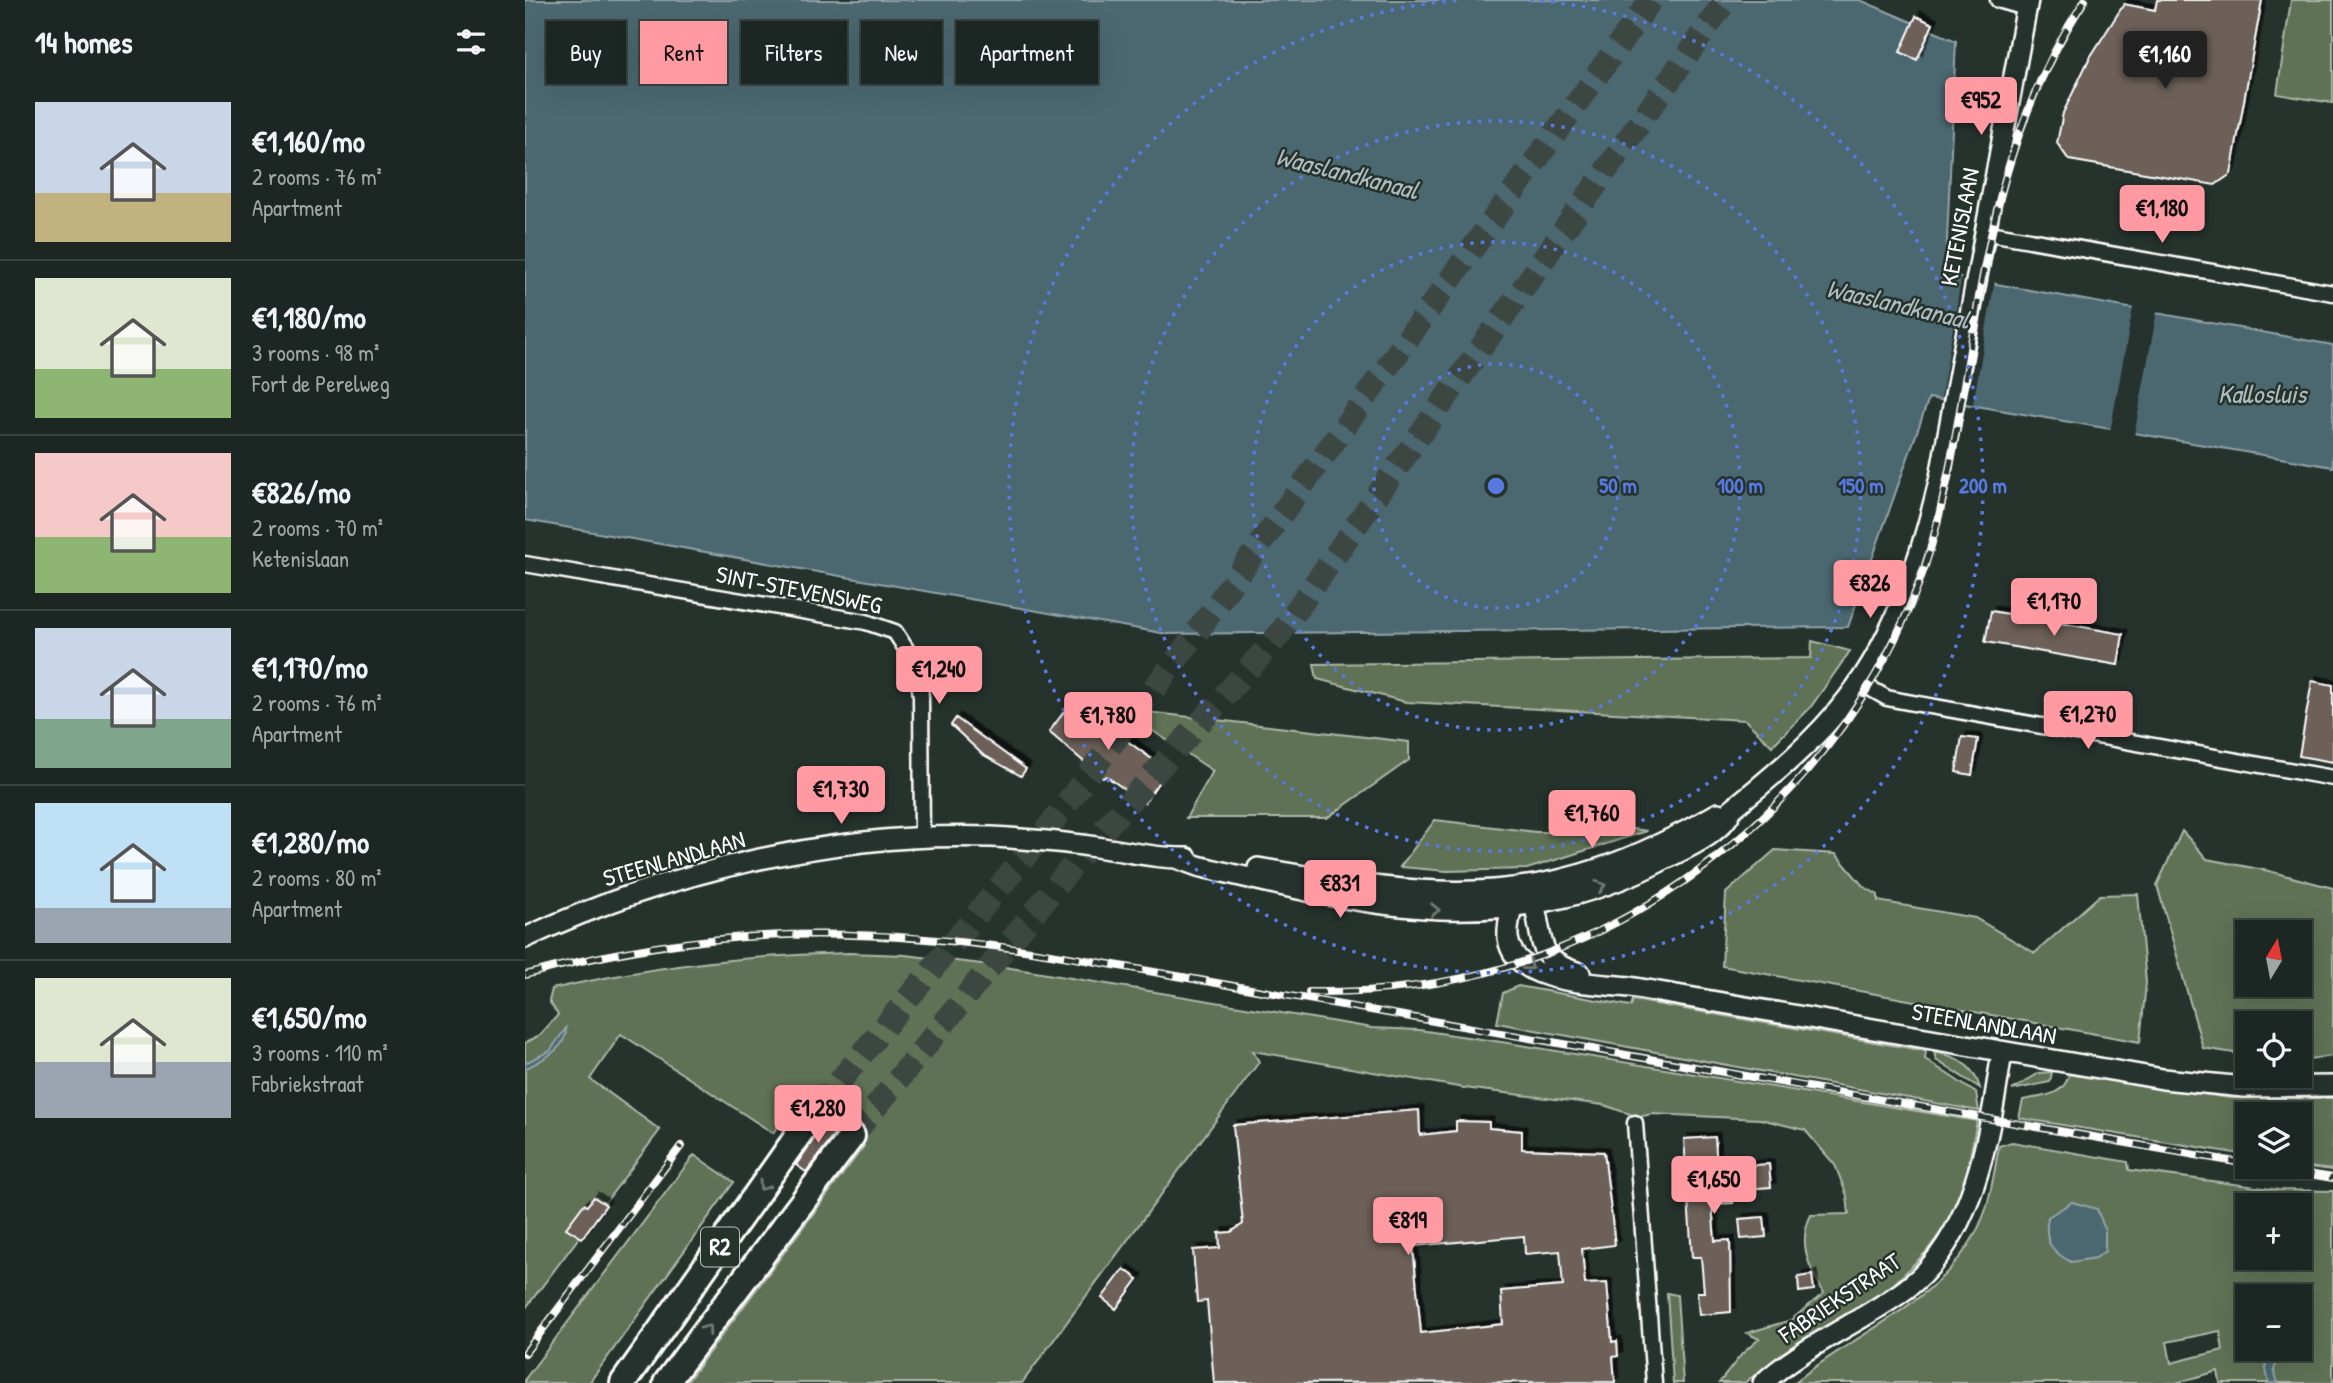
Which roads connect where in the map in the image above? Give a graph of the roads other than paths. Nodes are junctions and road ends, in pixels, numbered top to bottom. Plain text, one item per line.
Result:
1 (1999, 0) edge
2 (2027, 3) edge
3 (1984, 232) junction
4 (2333, 293) edge
5 (525, 564) edge
6 (1859, 682) junction
7 (2333, 778) edge
8 (922, 839) junction
9 (1176, 858) junction
10 (1533, 895) junction
11 (1512, 906) junction
12 (525, 938) edge
13 (1630, 987) junction
14 (2002, 1052) junction
15 (2333, 1086) edge
16 (816, 1110) tunnel mouth
17 (1635, 1123) dead end
18 (852, 1136) tunnel mouth
19 (623, 1383) edge
20 (666, 1383) edge
21 (1654, 1383) edge
22 (1763, 1383) edge

1 - 2 street
2 - 3 main road, KETENISLAAN
3 - 4 street
3 - 6 main road, KETENISLAAN
5 - 8 street, SINT-STEVENSWEG
6 - 7 street
6 - 10 main road, KETENISLAAN
8 - 9 main road, STEENLANDLAAN
8 - 12 main road, STEENLANDLAAN
9 - 10 main road, STEENLANDLAAN
9 -> 11 main road, STEENLANDLAAN
10 - 11 main road, STEENLANDLAAN
10 - 13 main road, STEENLANDLAAN
11 -> 13 main road, STEENLANDLAAN
13 - 14 main road, STEENLANDLAAN
14 - 15 main road, STEENLANDLAAN
14 - 22 main road, FABRIEKSTRAAT
16 -> 19 highway, R2
17 - 21 street
20 -> 18 highway, R2

